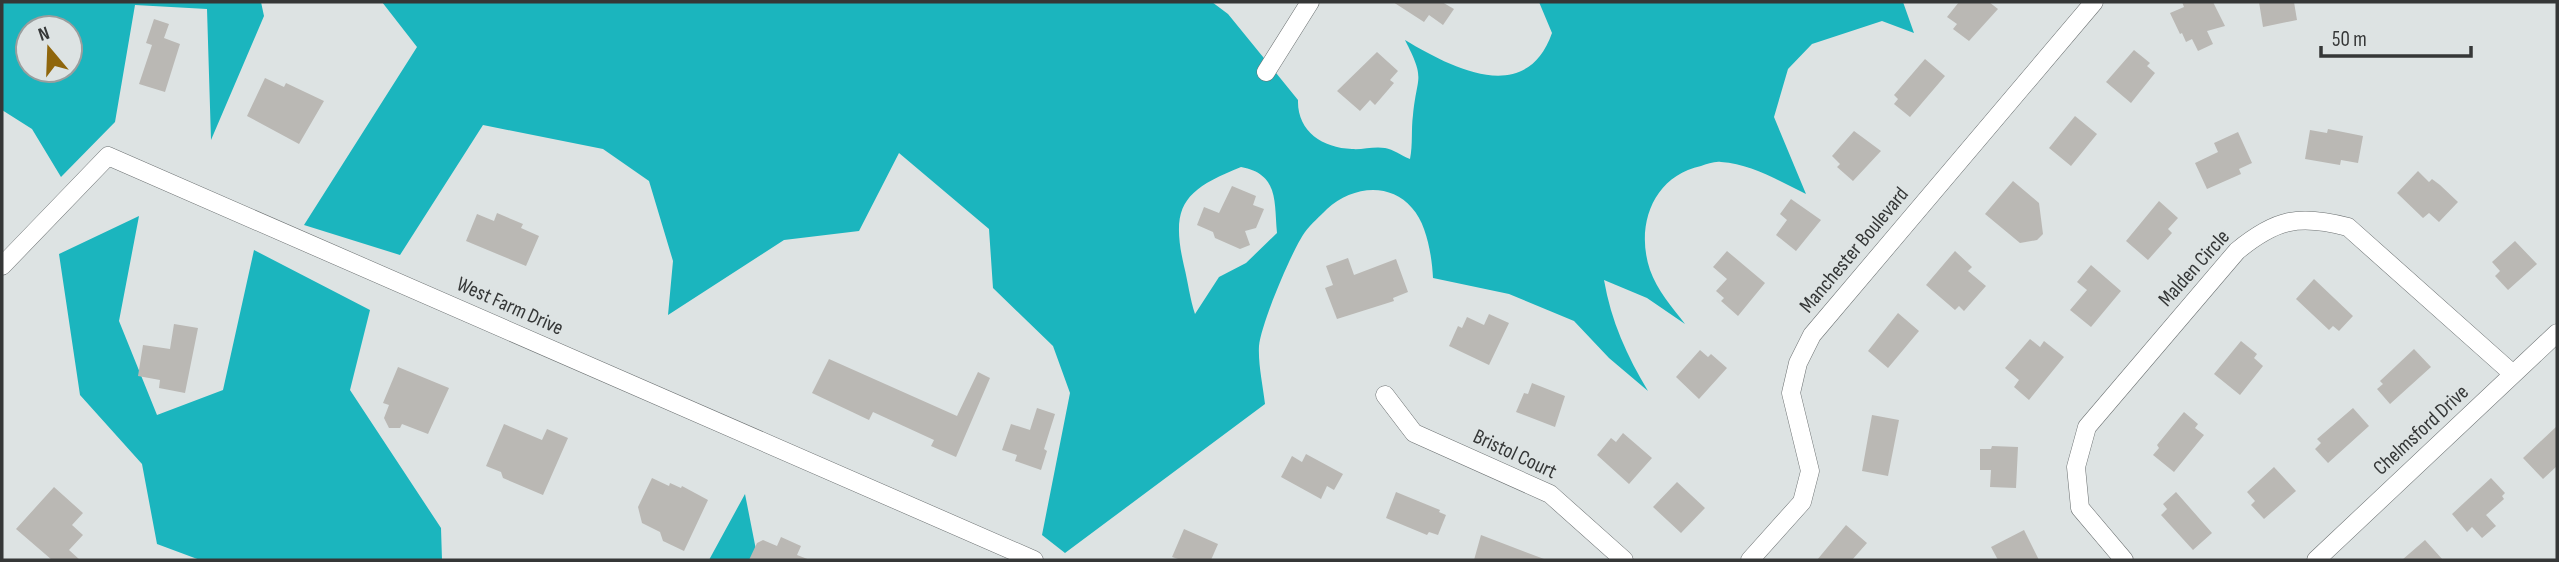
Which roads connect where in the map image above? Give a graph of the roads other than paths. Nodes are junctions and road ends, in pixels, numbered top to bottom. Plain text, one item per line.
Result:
1 (1310, 2) edge
2 (2094, 2) edge
3 (1266, 72) dead end
4 (2, 266) edge
5 (2557, 333) edge
6 (2513, 374) junction
7 (1385, 395) dead end
8 (1034, 560) edge
9 (1624, 560) edge
10 (1750, 560) edge
11 (2124, 560) edge
12 (2316, 560) edge

1 - 3 street
2 - 10 street, Manchester Boulevard
4 - 8 street, West Farm Drive
5 - 6 street, Chelmsford Drive
6 - 11 street, Malden Circle
6 - 12 street, Chelmsford Drive
7 - 9 street, Bristol Court

